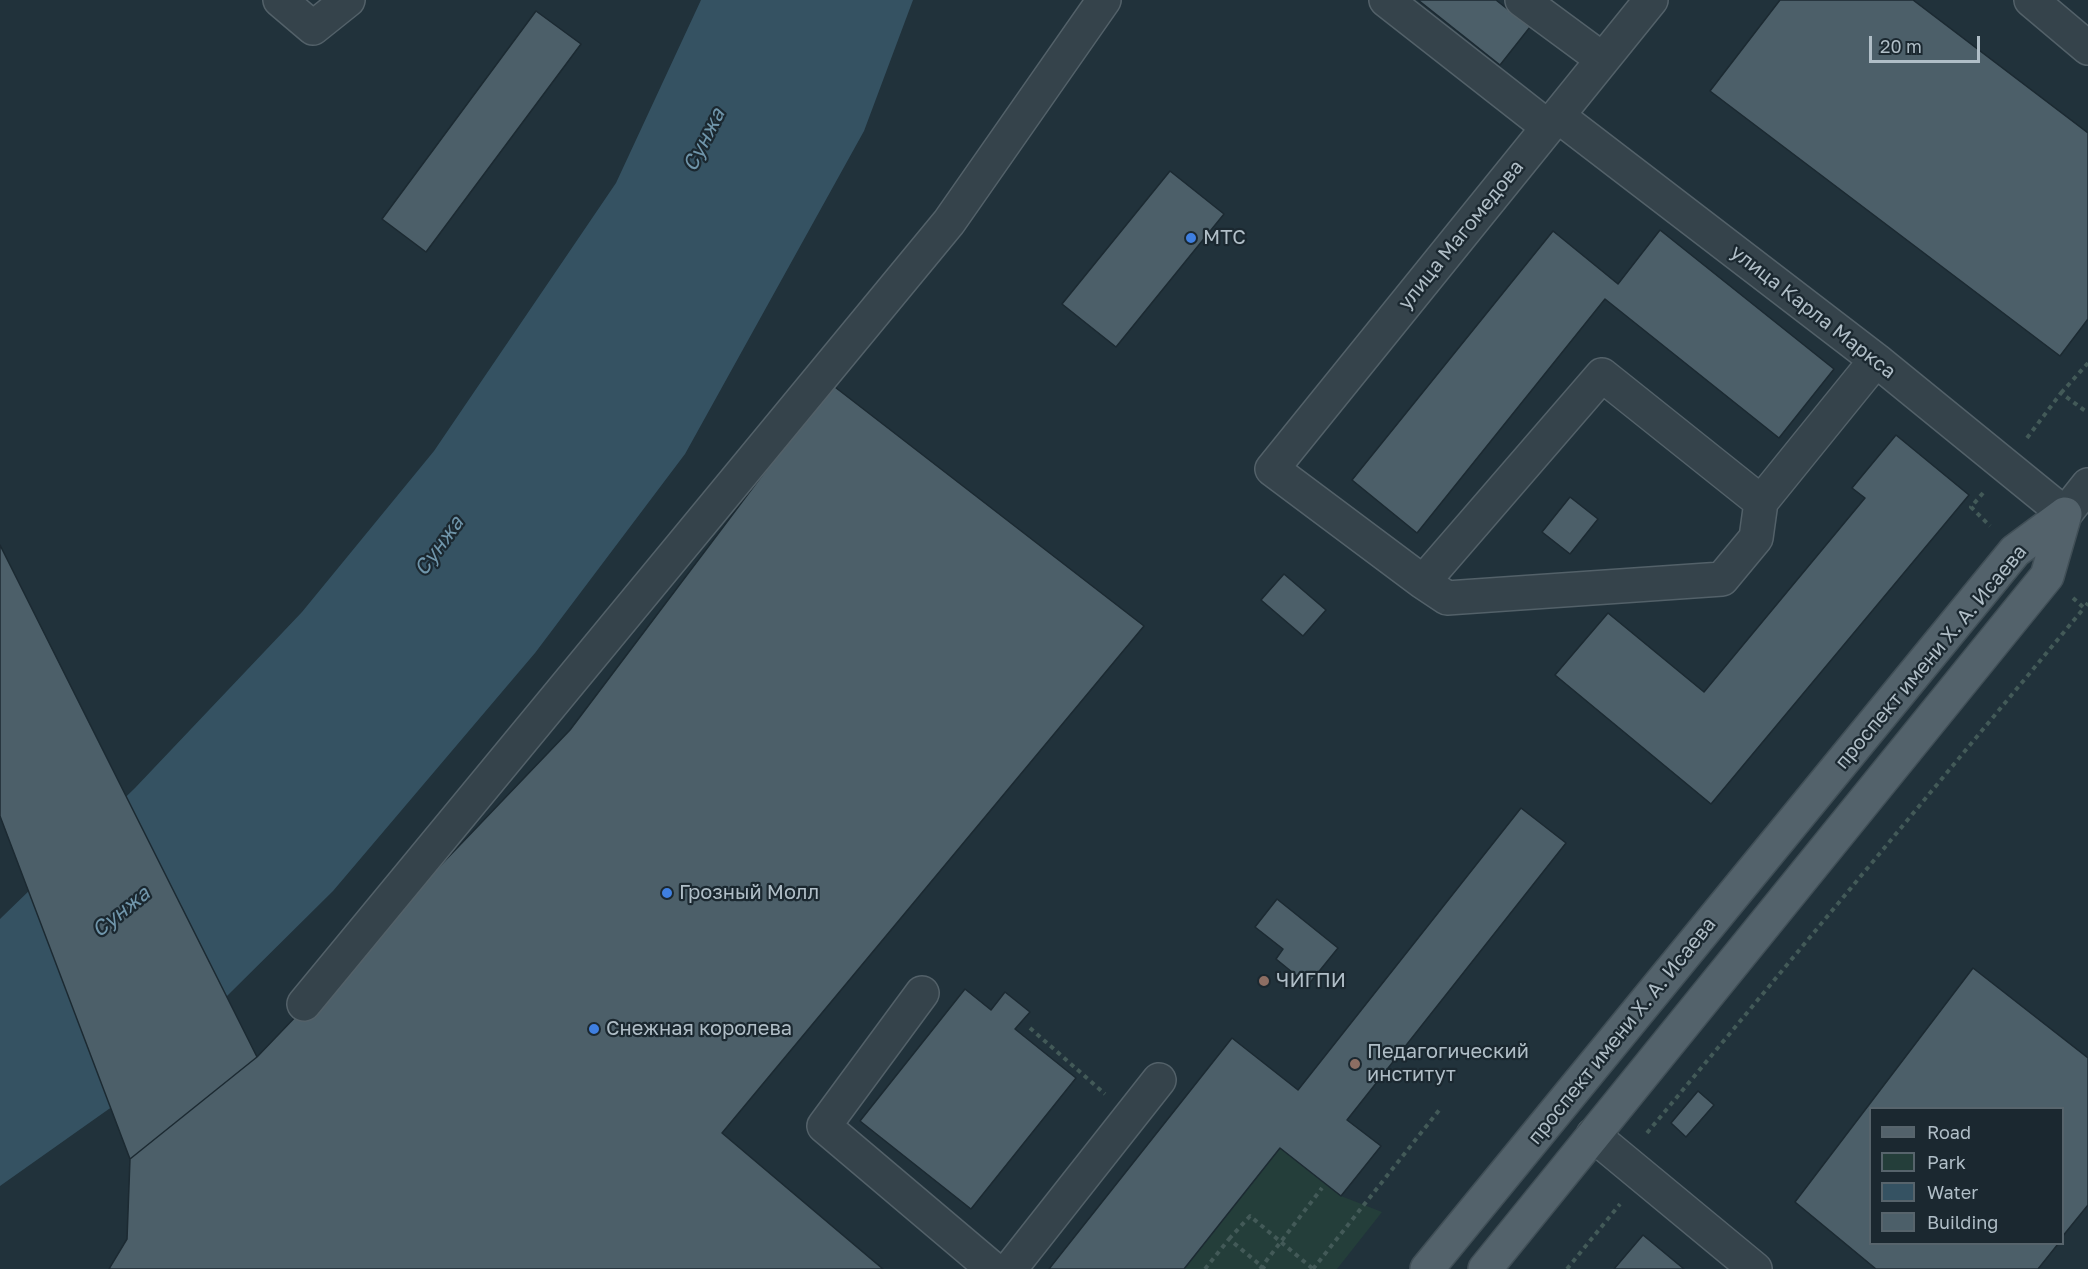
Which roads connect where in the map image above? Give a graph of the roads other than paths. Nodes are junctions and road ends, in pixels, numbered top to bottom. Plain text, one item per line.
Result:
1 (280, 0) edge
2 (348, 0) edge
3 (1104, 0) edge
4 (1386, 0) edge
5 (1522, 0) edge
6 (1651, 0) edge
7 (2031, 0) edge
8 (2088, 48) edge
9 (1602, 59) junction
10 (1553, 122) junction
11 (1876, 360) junction
12 (2088, 485) edge
13 (1761, 502) junction
14 (2076, 523) edge
15 (1423, 582) junction
16 (922, 993) dead end
17 (304, 1005) dead end
18 (1159, 1080) dead end
19 (1593, 1135) junction
20 (993, 1269) edge
21 (1010, 1269) edge
22 (1427, 1269) edge
23 (1485, 1269) edge
24 (1755, 1269) edge

1 - 2 street
3 - 17 street
4 - 10 street, улица Карла Маркса
5 - 9 street
6 - 9 street, улица Магомедова
7 - 8 street
9 - 10 street, улица Магомедова
10 - 11 street, улица Карла Маркса
10 - 15 street, улица Магомедова
11 - 13 street
11 - 14 street, улица Карла Маркса
12 - 14 street
13 - 15 street
13 - 15 street
14 - 19 main road, проспект имени Х. А. Исаева
14 - 22 main road, проспект имени Х. А. Исаева
16 - 20 street
18 - 21 street
19 - 23 main road, проспект имени Х. А. Исаева
19 - 24 street

